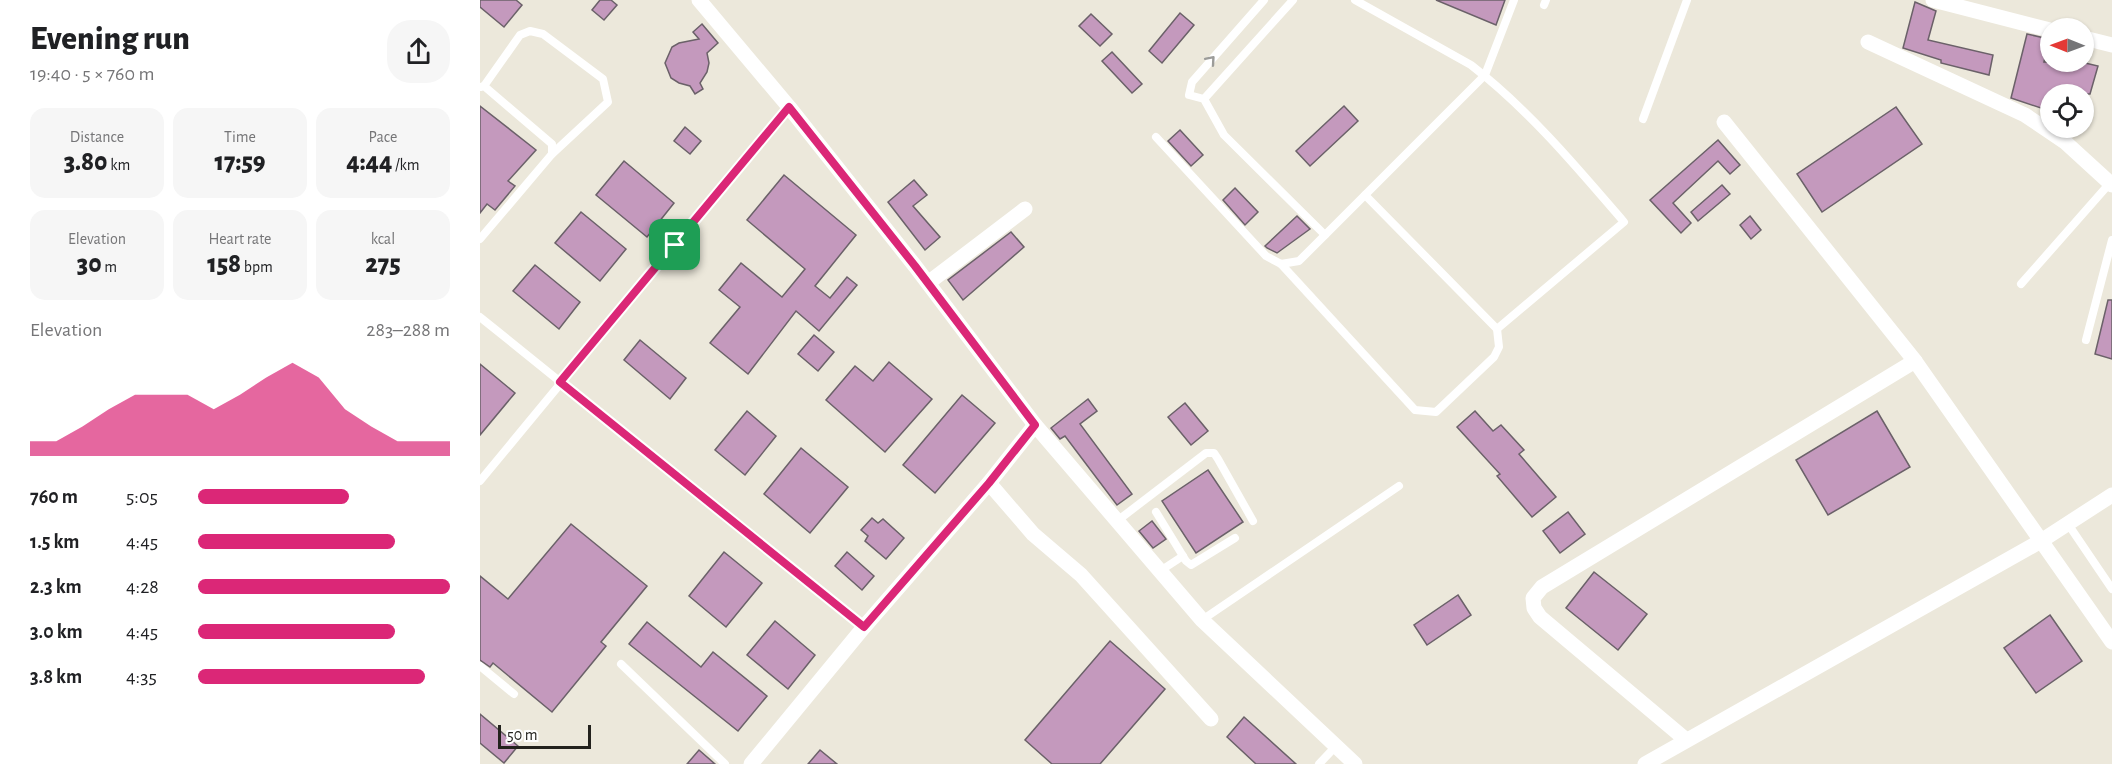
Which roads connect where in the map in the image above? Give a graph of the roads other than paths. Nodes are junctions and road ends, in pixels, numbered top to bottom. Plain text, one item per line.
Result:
1 (699, 0) edge
2 (1264, 0) edge
3 (1293, 0) edge
4 (1355, 0) edge
5 (1514, 0) edge
6 (1687, 0) edge
7 (1933, 0) edge
8 (2040, 27) edge
9 (2094, 40) edge
10 (1868, 42) dead end
11 (2112, 45) edge
12 (1485, 75) junction
13 (482, 87) edge
14 (1204, 99) junction
15 (789, 107) junction
16 (1643, 119) dead end
17 (1724, 122) dead end
18 (1156, 137) dead end
19 (552, 154) junction
20 (2111, 184) edge
21 (1365, 195) junction
22 (1025, 208) dead end
23 (1325, 235) junction
24 (480, 239) edge
25 (2112, 240) edge
26 (1281, 264) junction
27 (928, 283) junction
28 (2020, 284) dead end
29 (480, 317) edge
30 (1497, 329) junction
31 (2086, 340) dead end
32 (1915, 361) junction
33 (560, 382) junction
34 (1035, 425) junction
35 (480, 481) edge
36 (989, 483) junction
37 (1399, 486) dead end
38 (2112, 495) edge
39 (1156, 512) dead end
40 (1117, 521) junction
41 (1253, 521) dead end
42 (2068, 524) junction
43 (1234, 538) dead end
44 (2041, 541) junction
45 (1183, 556) junction
46 (1160, 571) junction
47 (2112, 590) edge
48 (1202, 620) junction
49 (864, 627) junction
50 (2112, 642) edge
51 (621, 664) dead end
52 (480, 666) edge
53 (514, 694) dead end
54 (1211, 719) dead end
55 (1685, 739) junction
56 (1336, 746) junction
57 (724, 764) edge
58 (751, 764) edge
59 (1319, 764) edge
60 (1355, 764) edge
61 (1645, 764) edge

1 - 15 street
14 -> 2 lane
3 - 14 lane
4 - 12 lane
5 - 12 lane
6 - 16 lane
7 - 8 street
9 - 11 street
10 - 20 street
12 - 21 lane
12 - 30 lane
13 - 19 lane
13 - 19 lane
14 - 23 lane
15 - 27 street
15 - 33 lane
17 - 32 street
18 - 26 lane
19 - 24 lane
20 - 28 lane
21 - 23 lane
21 - 30 lane
22 - 27 street
23 - 26 lane
25 - 31 lane
26 - 30 lane
27 - 34 street
29 - 33 lane
32 - 44 street
32 - 55 street
33 - 35 lane
33 - 49 lane
34 - 36 street
34 - 40 street
36 - 49 street
36 - 54 street
37 - 48 lane
38 - 42 street
39 - 45 lane
40 - 41 lane
40 - 46 street
42 - 44 street
42 - 47 lane
43 - 45 lane
44 - 50 street
44 - 55 street
45 - 46 lane
46 - 48 street
48 - 56 street
49 - 58 street
51 - 57 lane
52 - 53 lane
55 - 61 street
56 - 59 lane
56 - 60 street

